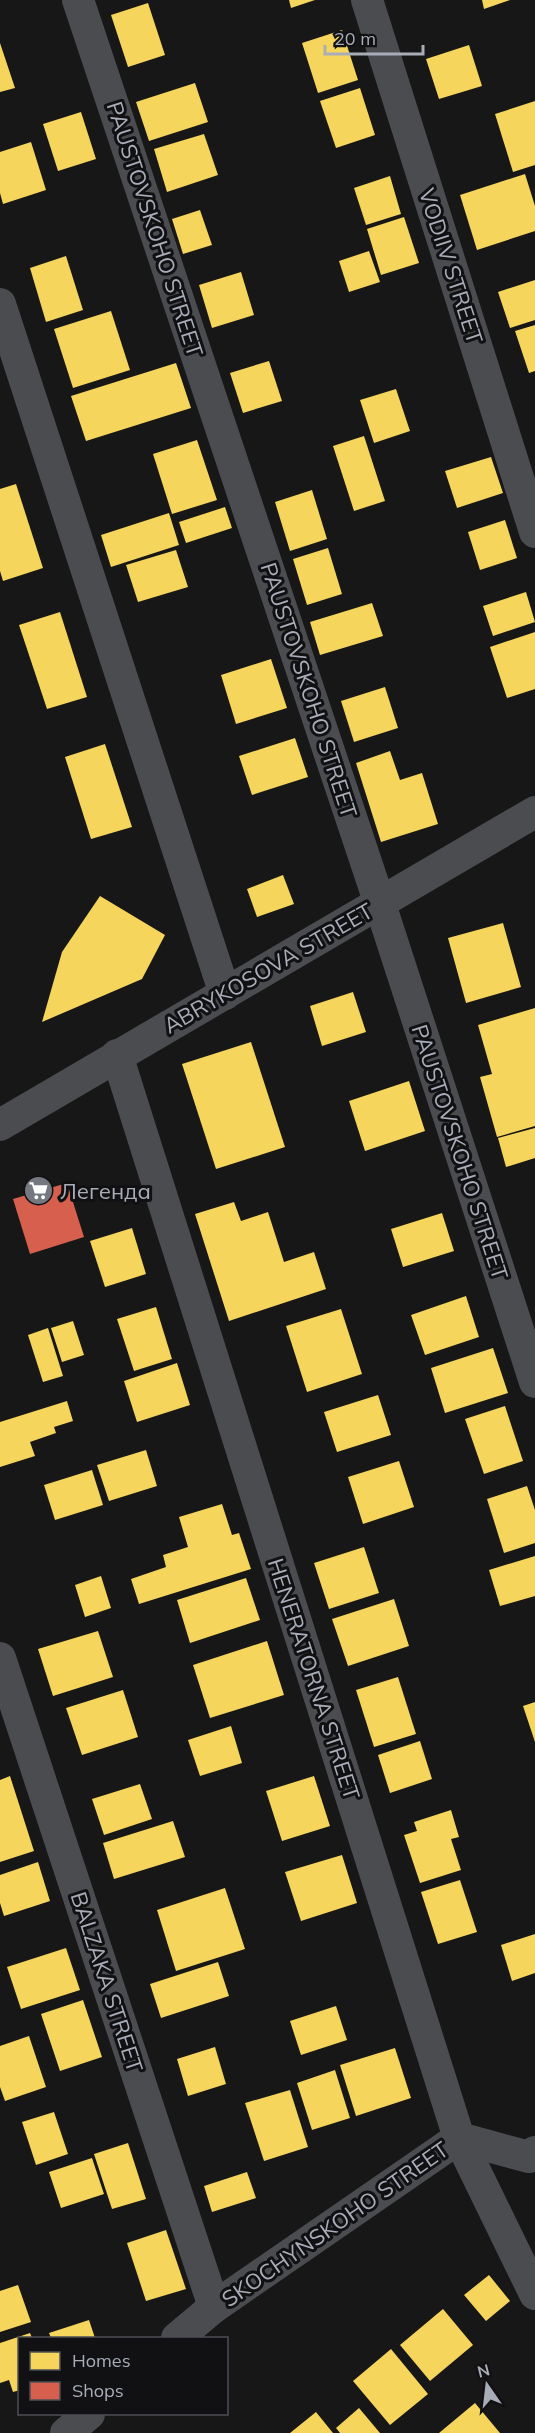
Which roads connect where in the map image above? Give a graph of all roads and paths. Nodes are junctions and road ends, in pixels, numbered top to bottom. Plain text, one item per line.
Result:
1 (78, 0) edge
2 (367, 0) edge
3 (0, 304) edge
4 (535, 532) edge
5 (535, 812) edge
6 (380, 904) junction
7 (225, 994) junction
8 (117, 1055) junction
9 (0, 1125) edge
10 (535, 1382) edge
11 (0, 1658) edge
12 (459, 2138) junction
13 (535, 2152) edge
14 (535, 2294) edge
15 (214, 2307) junction
16 (178, 2337) edge
17 (87, 2415) edge
18 (66, 2433) edge

1 - 6 street, PAUSTOVSKOHO STREET
2 - 4 street, VODIIV STREET
3 - 7 street
5 - 6 street, ABRYKOSOVA STREET
6 - 7 street, ABRYKOSOVA STREET
6 - 10 street, PAUSTOVSKOHO STREET
7 - 8 street, ABRYKOSOVA STREET
8 - 9 street, ABRYKOSOVA STREET
8 - 12 street, HENERATORNA STREET
11 - 15 street, BALZAKA STREET
12 - 13 street, SKOCHYNSKOHO STREET
12 - 14 street, HENERATORNA STREET
12 - 15 street, SKOCHYNSKOHO STREET
15 - 16 street, SKOCHYNSKOHO STREET
17 - 18 street

